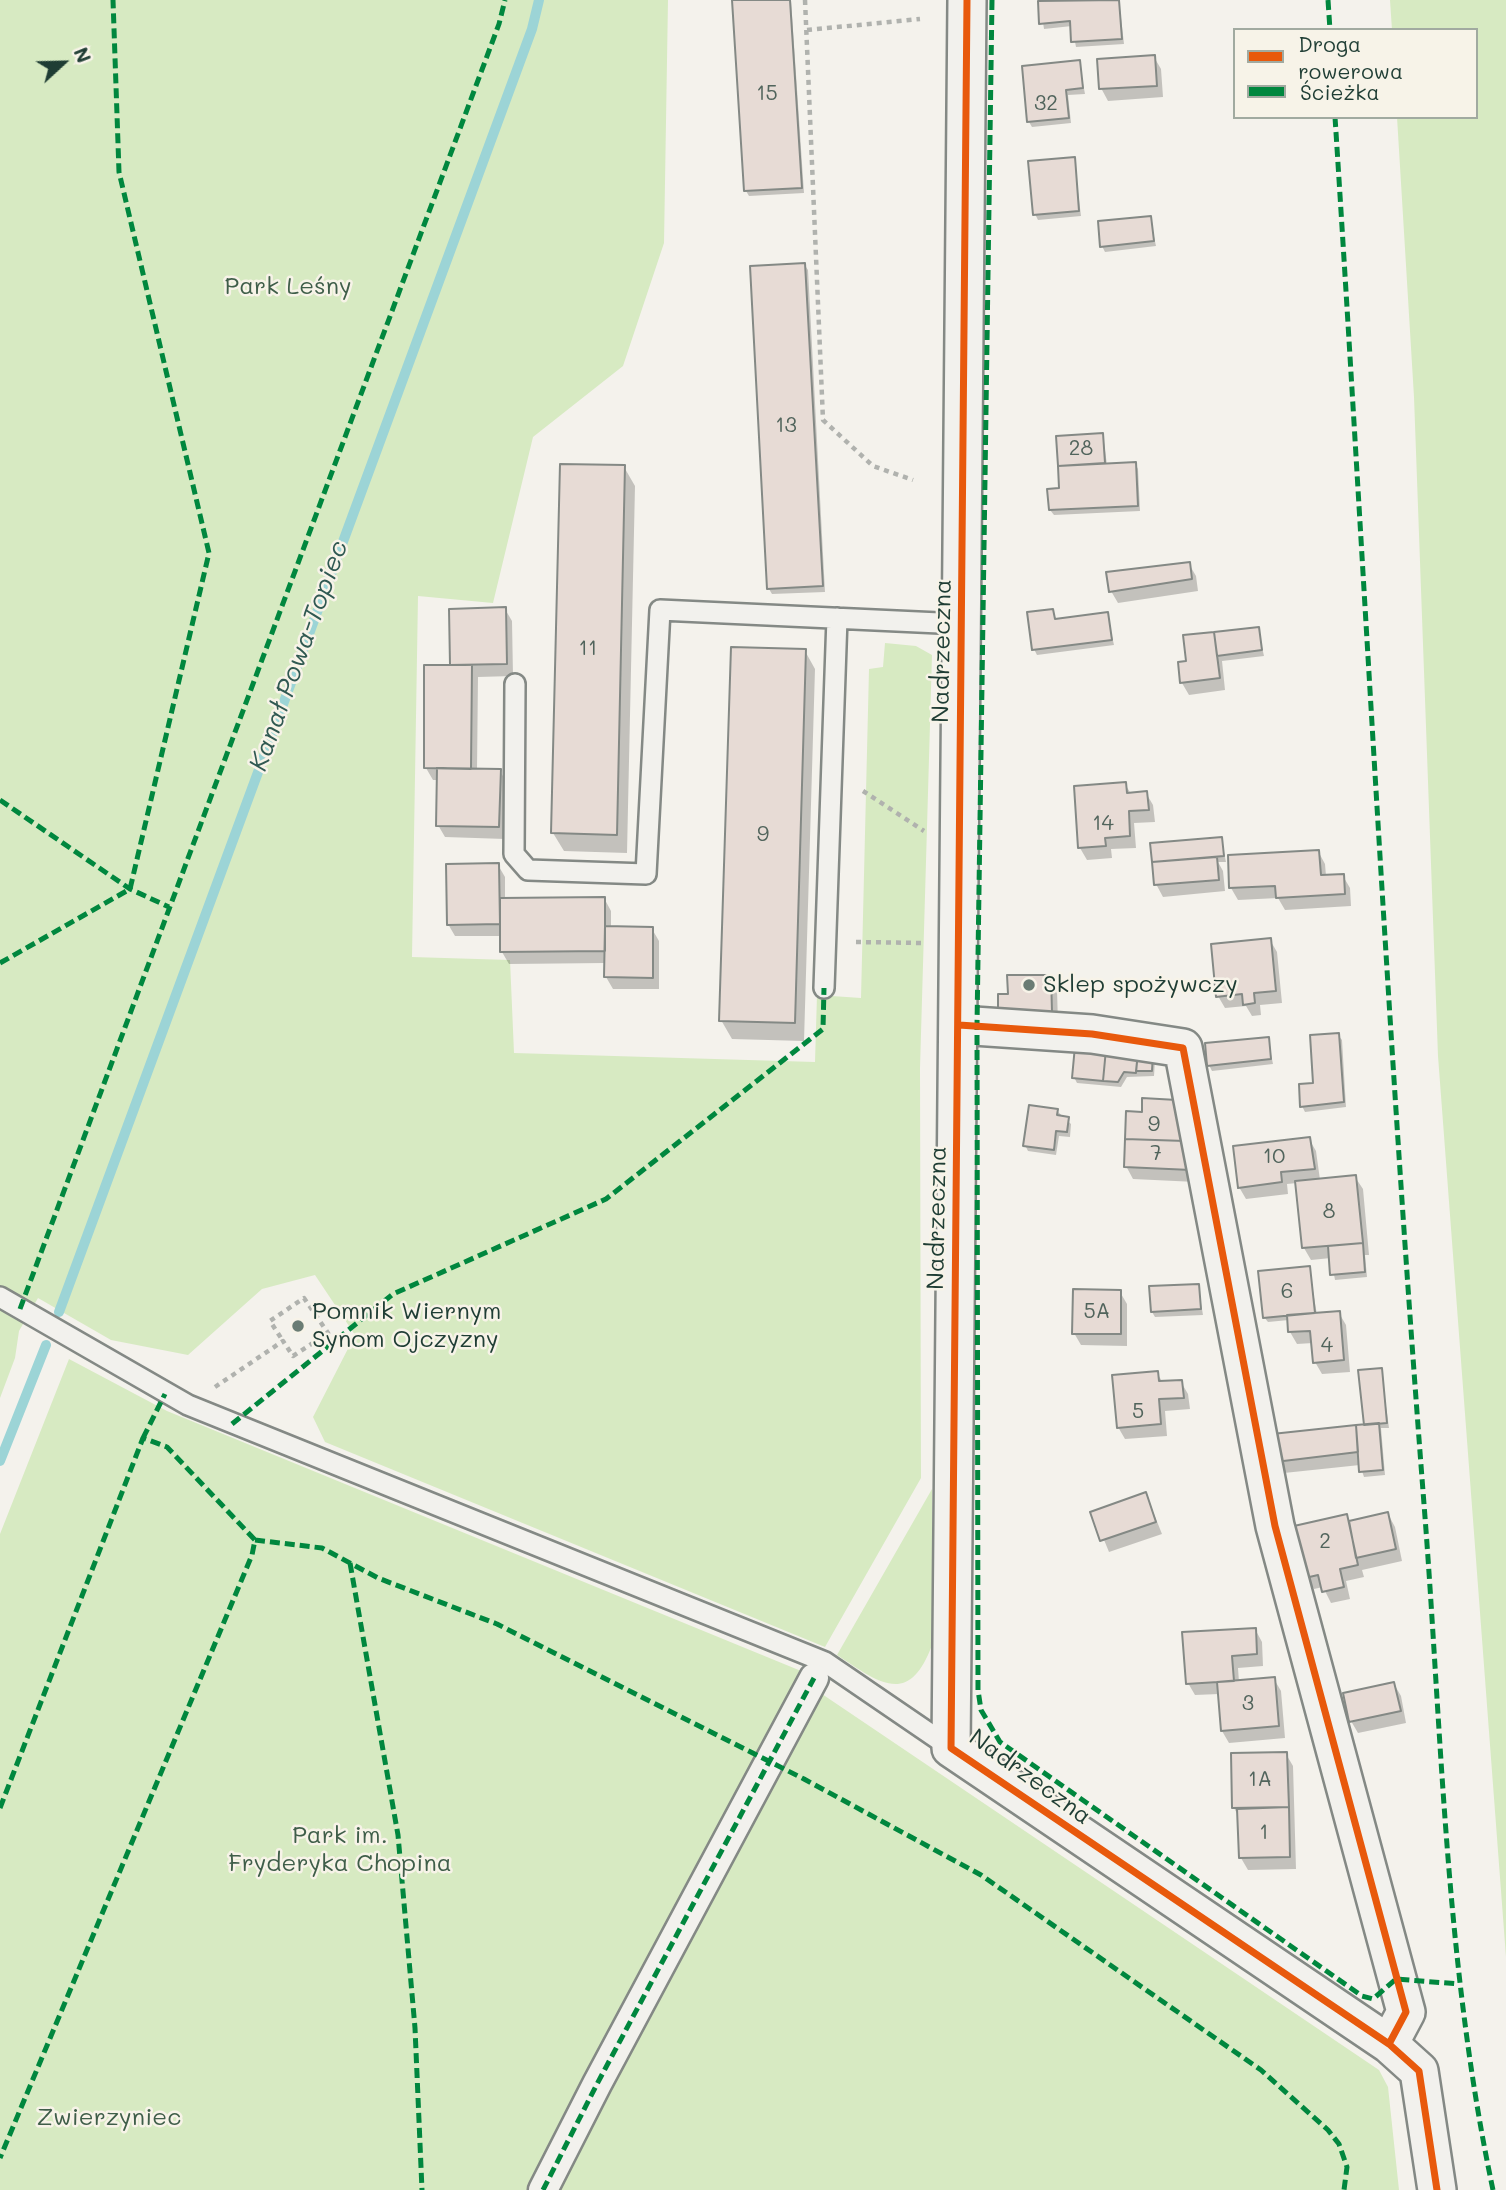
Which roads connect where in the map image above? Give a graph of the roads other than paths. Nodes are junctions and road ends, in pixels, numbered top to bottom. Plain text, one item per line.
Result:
1 (967, 0) edge
2 (837, 618) junction
3 (961, 624) junction
4 (515, 684) dead end
5 (824, 988) dead end
6 (959, 1025) junction
7 (0, 1297) edge
8 (814, 1678) dead end
9 (951, 1748) junction
10 (1389, 2044) junction
11 (543, 2190) edge
12 (1437, 2190) edge

1 - 3 street, Nadrzeczna
2 - 3 lane
2 - 4 lane
2 - 5 lane
3 - 6 street, Nadrzeczna
6 - 9 street, Nadrzeczna
6 - 10 street
7 - 9 lane
8 - 11 street
9 - 10 street, Nadrzeczna
10 - 12 street, Nadrzeczna

